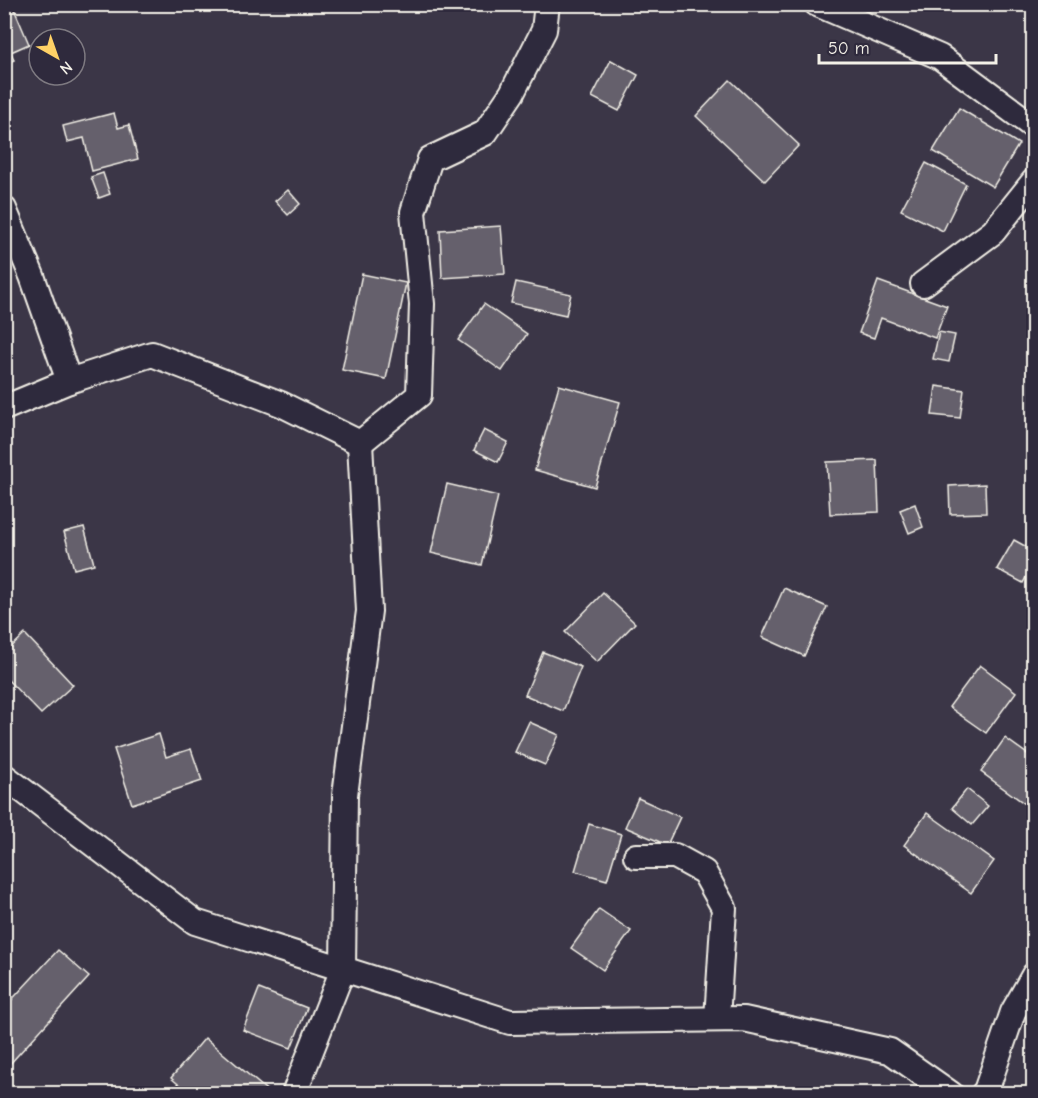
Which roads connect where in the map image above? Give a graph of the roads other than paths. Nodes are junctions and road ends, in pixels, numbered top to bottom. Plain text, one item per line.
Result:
1 (547, 4) edge
2 (818, 4) edge
3 (1034, 127) edge
4 (1034, 181) edge
5 (4, 209) edge
6 (923, 284) dead end
7 (69, 381) junction
8 (4, 408) edge
9 (360, 443) junction
10 (4, 776) edge
11 (636, 856) dead end
12 (343, 969) junction
13 (1034, 975) edge
14 (717, 1019) junction
15 (294, 1094) edge
16 (951, 1094) edge
17 (983, 1094) edge

1 - 9 street
2 - 3 street
4 - 6 street
5 - 7 street
7 - 8 street
7 - 9 street
9 - 12 street
10 - 12 street
11 - 14 street
12 - 14 street
12 - 15 street
13 - 17 street
14 - 16 street

